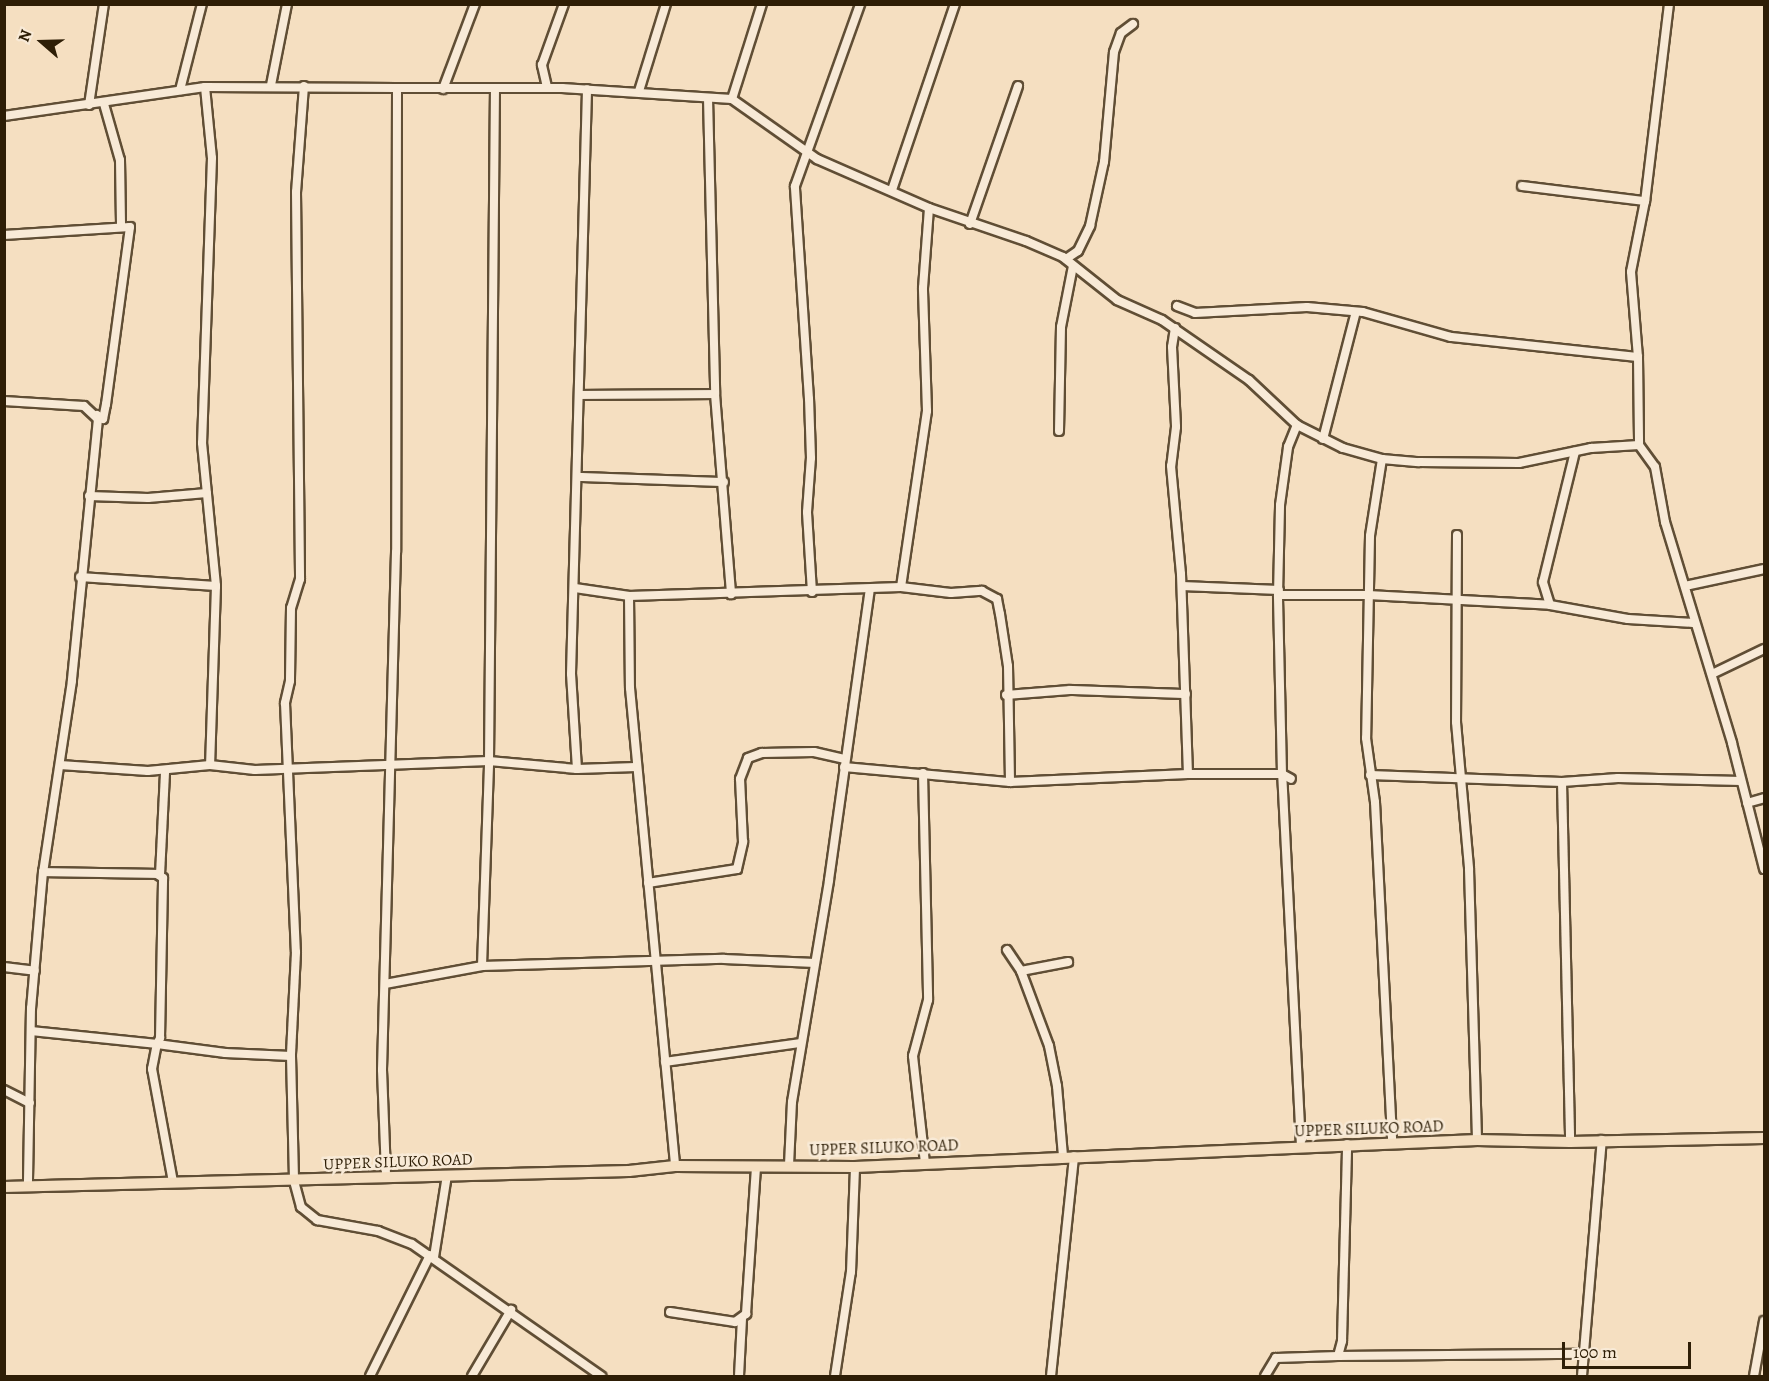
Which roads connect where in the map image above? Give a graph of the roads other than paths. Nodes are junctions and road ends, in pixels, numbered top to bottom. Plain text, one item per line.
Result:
1 (104, 4) edge
2 (202, 4) edge
3 (287, 4) edge
4 (475, 4) edge
5 (564, 4) edge
6 (666, 4) edge
7 (762, 4) edge
8 (860, 4) edge
9 (955, 4) edge
10 (1669, 4) edge
11 (1133, 24) dead end
12 (271, 85) junction
13 (304, 86) junction
14 (1018, 86) dead end
15 (205, 87) junction
16 (547, 87) junction
17 (397, 88) junction
18 (443, 89) junction
19 (495, 89) junction
20 (586, 89) junction
21 (180, 90) junction
22 (639, 91) junction
23 (708, 98) junction
24 (732, 99) junction
25 (104, 104) junction
26 (89, 105) junction
27 (4, 116) edge
28 (804, 153) junction
29 (1522, 186) dead end
30 (892, 190) junction
31 (1645, 201) junction
32 (929, 208) junction
33 (970, 224) junction
34 (121, 227) junction
35 (4, 235) edge
36 (1066, 259) junction
37 (1073, 266) junction
38 (1177, 306) dead end
39 (1354, 315) dead end
40 (1175, 328) junction
41 (1638, 357) junction
42 (715, 394) junction
43 (580, 395) junction
44 (4, 401) edge
45 (93, 412) junction
46 (1297, 425) junction
47 (1059, 431) dead end
48 (1323, 439) junction
49 (1639, 445) junction
50 (1575, 452) junction
51 (1382, 459) junction
52 (579, 477) junction
53 (724, 483) junction
54 (207, 493) junction
55 (89, 496) junction
56 (1457, 535) dead end
57 (1764, 570) edge
58 (80, 577) junction
59 (216, 586) junction
60 (1182, 586) junction
61 (1685, 586) junction
62 (901, 587) junction
63 (574, 588) junction
64 (870, 590) junction
65 (813, 592) junction
66 (1279, 592) junction
67 (731, 594) junction
68 (1368, 595) junction
69 (629, 596) junction
70 (1455, 599) junction
71 (1550, 605) junction
72 (1693, 623) junction
73 (1764, 649) edge
74 (1712, 674) junction
75 (1186, 694) junction
76 (1006, 695) junction
77 (489, 760) junction
78 (844, 763) junction
79 (60, 765) junction
80 (210, 765) junction
81 (388, 766) junction
82 (636, 767) junction
83 (288, 769) junction
84 (577, 769) junction
85 (165, 771) junction
86 (923, 772) junction
87 (1188, 774) junction
88 (1282, 774) junction
89 (1371, 775) junction
90 (1291, 779) dead end
91 (1463, 779) junction
92 (1741, 781) junction
93 (1011, 782) junction
94 (1562, 782) junction
95 (1764, 798) edge
96 (1747, 803) junction
97 (1764, 869) edge
98 (43, 872) junction
99 (160, 875) junction
100 (648, 883) junction
101 (1007, 950) dead end
102 (653, 960) junction
103 (815, 963) junction
104 (482, 966) junction
105 (4, 967) edge
106 (35, 971) junction
107 (385, 984) junction
108 (31, 1031) junction
109 (801, 1043) junction
110 (157, 1044) junction
111 (291, 1056) junction
112 (665, 1062) junction
113 (4, 1090) edge
114 (30, 1103) junction
115 (1764, 1138) edge
116 (1477, 1140) junction
117 (1602, 1140) junction
118 (1392, 1143) junction
119 (1570, 1143) junction
120 (1347, 1144) junction
121 (1301, 1146) junction
122 (1069, 1156) junction
123 (924, 1163) junction
124 (675, 1166) junction
125 (756, 1166) junction
126 (789, 1166) junction
127 (855, 1167) junction
128 (386, 1175) junction
129 (447, 1175) junction
130 (294, 1181) junction
131 (173, 1182) junction
132 (4, 1187) edge
133 (28, 1187) junction
134 (432, 1256) junction
135 (511, 1310) junction
136 (670, 1312) dead end
137 (742, 1319) junction
138 (1764, 1327) edge
139 (1585, 1354) junction
140 (1338, 1356) junction
141 (370, 1377) edge
142 (472, 1377) edge
143 (601, 1377) edge
144 (739, 1377) edge
145 (835, 1377) edge
146 (1051, 1377) edge
147 (1265, 1377) edge
148 (1582, 1377) edge
149 (1754, 1377) edge

1 - 26 street
2 - 21 street
3 - 12 street
4 - 18 street
5 - 16 street
6 - 22 street
7 - 24 street
8 - 28 street
9 - 30 street
10 - 31 street
11 - 36 street
12 - 13 street
12 - 15 street
13 - 17 street
13 - 83 street
14 - 33 street
15 - 21 street
15 - 54 street
16 - 19 street
16 - 20 street
17 - 18 street
17 - 81 street
18 - 19 street
19 - 77 street
20 - 22 street
20 - 43 street
21 - 25 street
22 - 23 street
23 - 24 street
23 - 42 street
24 - 28 street
25 - 26 street
25 - 34 street
26 - 27 street
28 - 30 street
28 - 65 street
29 - 31 street
30 - 32 street
31 - 41 street
32 - 33 street
32 - 62 street
33 - 36 street
34 - 35 street
34 - 45 street
36 - 37 street
37 - 40 street
37 - 47 street
38 - 41 street
39 - 48 street
40 - 46 street
40 - 60 street
41 - 49 street
42 - 43 street
42 - 53 street
43 - 52 street
44 - 45 street
45 - 55 street
46 - 48 street
46 - 66 street
48 - 51 street
49 - 50 street
49 - 61 street
50 - 51 street
50 - 71 street
51 - 68 street
52 - 53 street
52 - 63 street
53 - 67 street
54 - 55 street
54 - 59 street
55 - 58 street
56 - 70 street
57 - 61 street
58 - 59 street
58 - 79 street
59 - 80 street
60 - 66 street
60 - 75 street
61 - 72 street
62 - 64 street
62 - 76 street
63 - 69 street
63 - 84 street
64 - 65 street
64 - 78 street
65 - 67 street
66 - 68 street
66 - 88 street
67 - 69 street
68 - 70 street
68 - 89 street
69 - 82 street
70 - 71 street
70 - 91 street
71 - 72 street
72 - 74 street
73 - 74 street
74 - 92 street
75 - 76 street
75 - 87 street
76 - 93 street
77 - 81 street
77 - 84 street
77 - 104 street
78 - 86 street
78 - 100 street
78 - 103 street
79 - 85 street
79 - 98 street
80 - 83 street
80 - 85 street
81 - 83 street
81 - 107 street
82 - 84 street
82 - 100 street
83 - 111 street
85 - 99 street
86 - 93 street
86 - 123 street
87 - 88 street
87 - 93 street
88 - 90 street
88 - 121 street
89 - 91 street
89 - 118 street
91 - 94 street
91 - 116 street
92 - 94 street
92 - 96 street
94 - 119 street
95 - 96 street
96 - 97 street
98 - 99 street
98 - 106 street
99 - 110 street
100 - 102 street
101 - 122 street
102 - 103 street
102 - 104 street
102 - 112 street
103 - 109 street
104 - 107 street
105 - 106 street
106 - 108 street
107 - 128 street
108 - 110 street
108 - 114 street
109 - 112 street
109 - 126 street
110 - 111 street
110 - 131 street
111 - 130 street
112 - 124 street
113 - 114 street
114 - 133 street
115 - 117 main road, UPPER SILUKO ROAD
116 - 118 main road, UPPER SILUKO ROAD
116 - 119 main road, UPPER SILUKO ROAD
117 - 119 main road, UPPER SILUKO ROAD
117 - 139 street
118 - 120 main road, UPPER SILUKO ROAD
120 - 121 main road, UPPER SILUKO ROAD
120 - 140 street
121 - 122 main road, UPPER SILUKO ROAD
122 - 123 main road, UPPER SILUKO ROAD
122 - 146 street
123 - 127 main road, UPPER SILUKO ROAD
124 - 125 main road, UPPER SILUKO ROAD
124 - 129 main road, UPPER SILUKO ROAD
125 - 126 main road, UPPER SILUKO ROAD
125 - 137 street
126 - 127 main road, UPPER SILUKO ROAD
127 - 145 street
128 - 129 main road, UPPER SILUKO ROAD
128 - 130 main road, UPPER SILUKO ROAD
129 - 134 street
130 - 131 main road, UPPER SILUKO ROAD
130 - 134 street
131 - 133 main road, UPPER SILUKO ROAD
132 - 133 main road, UPPER SILUKO ROAD
134 - 135 street
134 - 141 street
135 - 142 street
135 - 143 street
136 - 137 street
137 - 144 street
138 - 149 street
139 - 140 street
139 - 148 street
140 - 147 street

